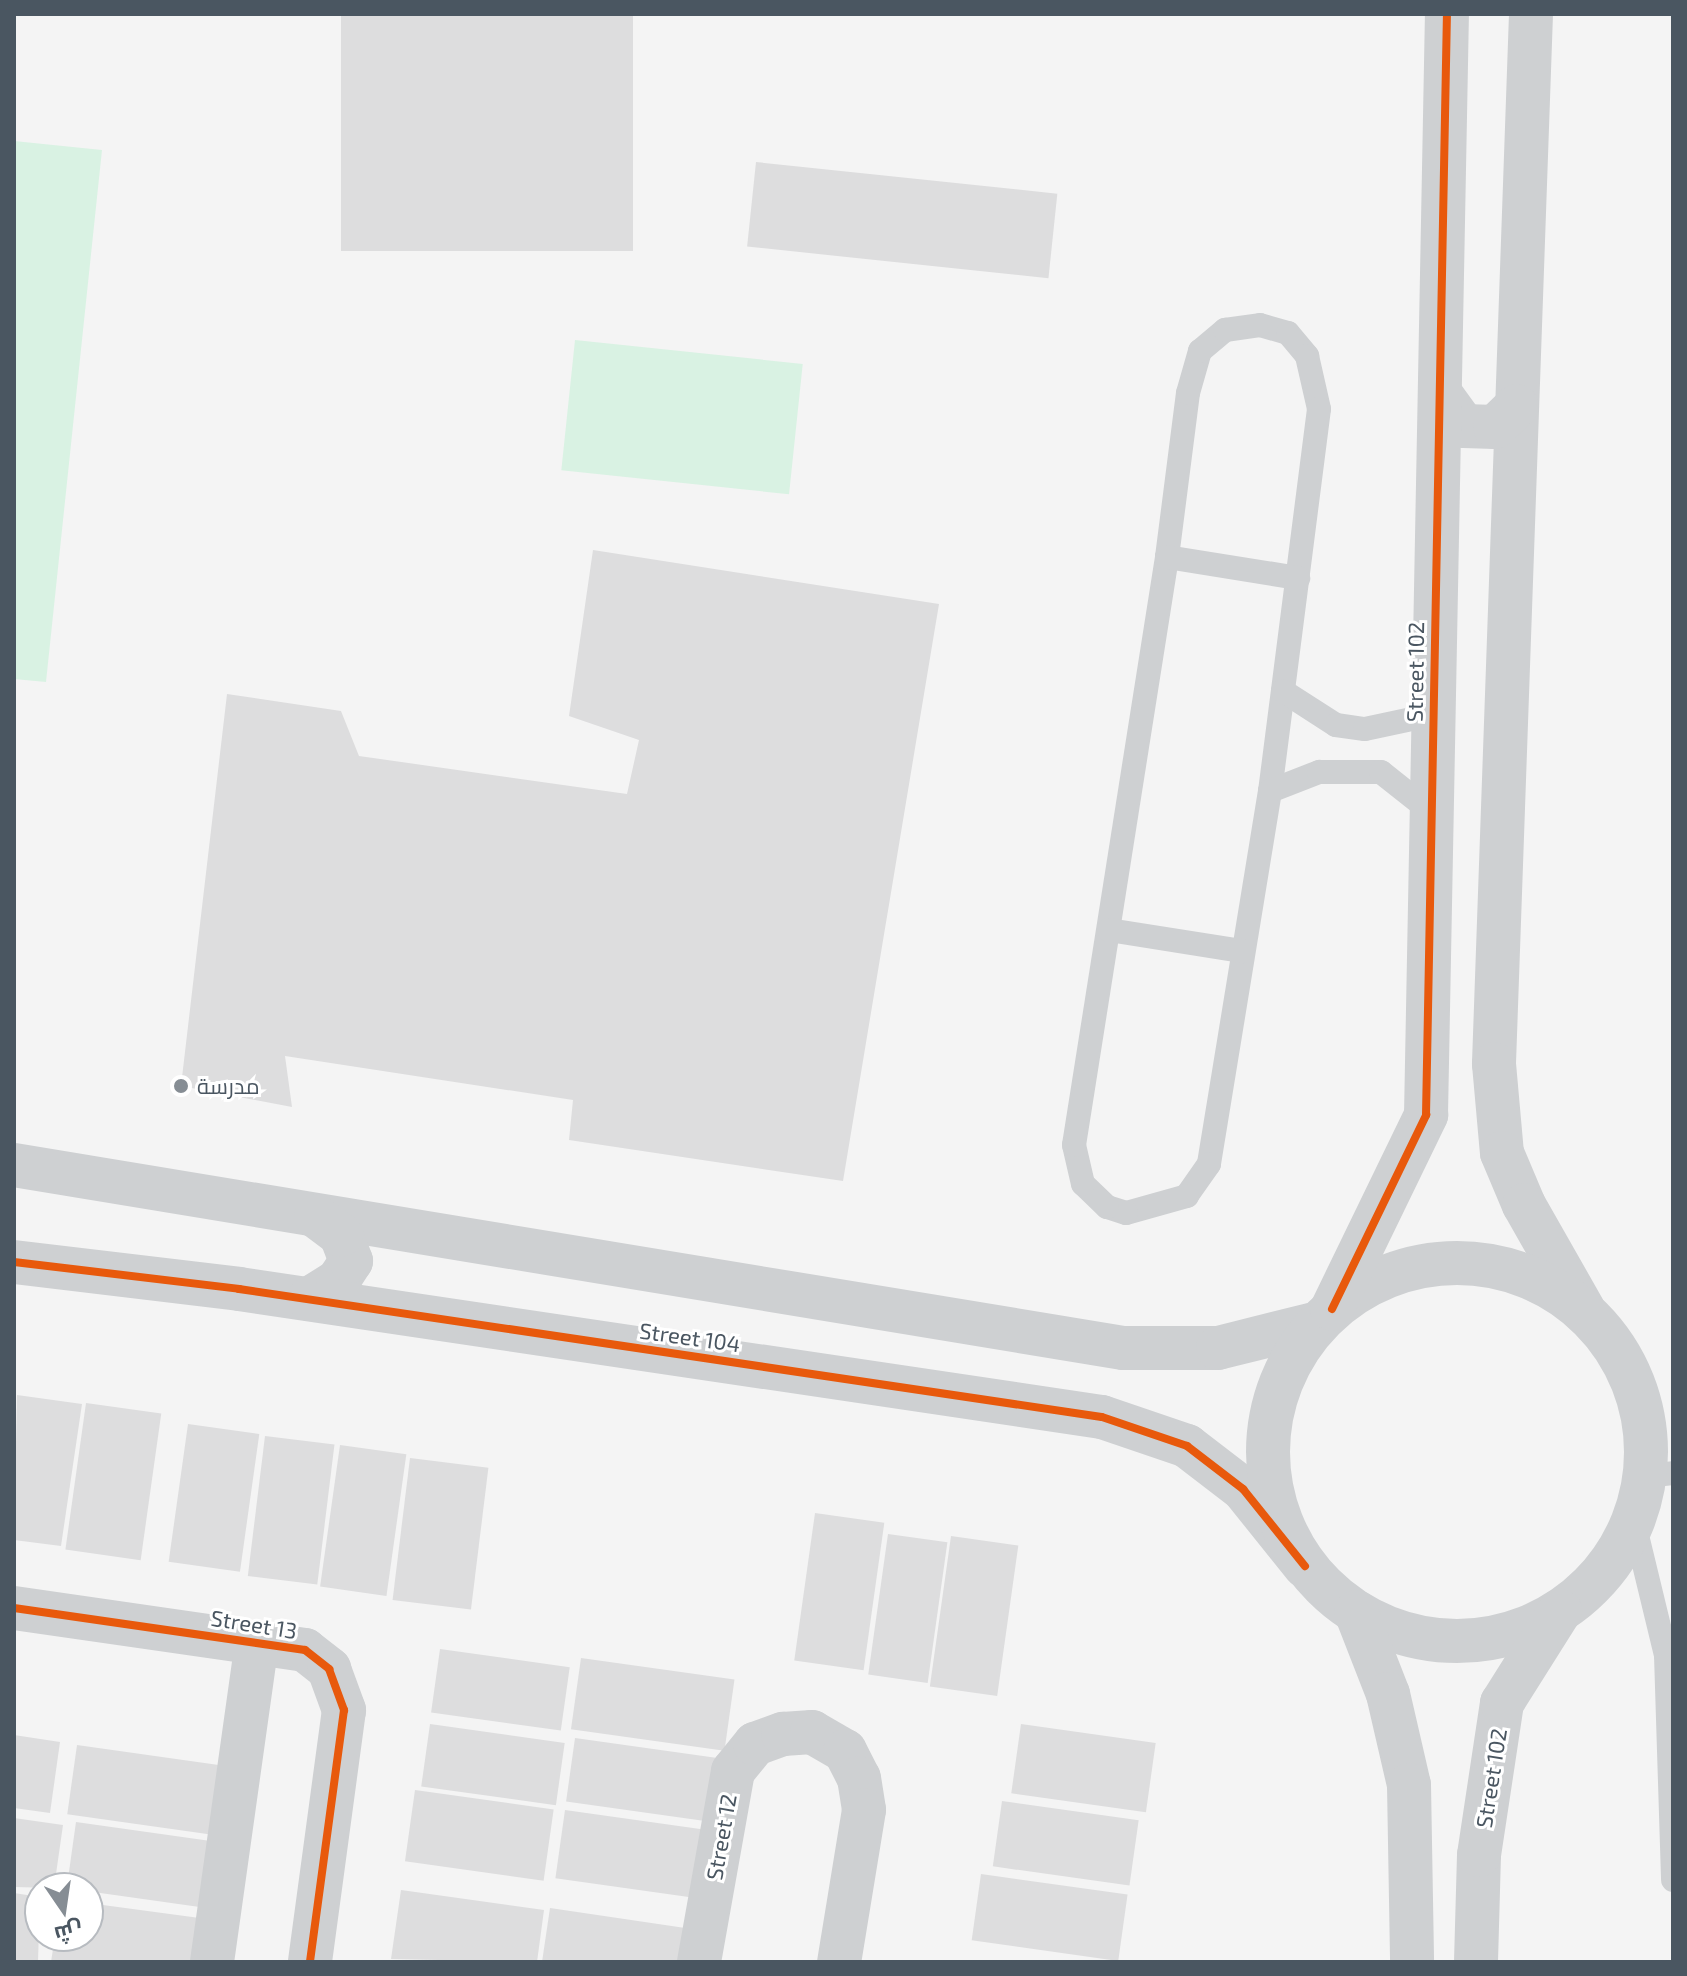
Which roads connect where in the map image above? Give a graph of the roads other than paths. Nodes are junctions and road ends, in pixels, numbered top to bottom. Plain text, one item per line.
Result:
1 (1447, 14) edge
2 (1536, 23) edge
3 (1442, 396) junction
4 (1517, 406) junction
5 (1167, 557) junction
6 (1298, 578) junction
7 (1283, 691) junction
8 (1431, 715) junction
9 (1270, 791) junction
10 (1430, 811) junction
11 (1109, 930) junction
12 (1242, 951) junction
13 (14, 1165) edge
14 (316, 1216) junction
15 (14, 1262) edge
16 (309, 1299) junction
17 (1583, 1309) junction
18 (1325, 1316) junction
19 (1660, 1474) edge
20 (1634, 1523) junction
21 (1305, 1566) junction
22 (14, 1608) edge
23 (1560, 1611) junction
24 (1356, 1612) junction
25 (257, 1642) junction
26 (1673, 1880) edge
27 (1483, 1952) edge
28 (212, 1962) edge
29 (310, 1962) edge
30 (699, 1962) edge
31 (839, 1962) edge
32 (1412, 1962) edge

1 - 3 street, Street 102
2 - 4 street
3 - 4 street
3 - 8 street, Street 102
4 - 17 street
5 - 6 lane
5 - 6 lane
5 - 11 lane
6 - 7 lane
7 - 8 lane
7 - 9 lane
8 - 10 street, Street 102
9 - 10 lane
9 - 12 lane
10 - 18 street, Street 102
11 - 12 lane
11 - 12 lane
13 - 14 street
14 - 16 street
14 - 18 street
15 - 16 street, Street 104
16 - 21 street, Street 104
17 - 18 street
17 - 19 street
18 - 21 street, Street 102
19 - 20 street
20 - 23 street
20 - 26 lane
21 - 24 street
22 - 25 street, Street 13
23 - 24 street
23 - 27 street, Street 102
24 - 32 street
25 - 28 street, Street 13
25 - 29 street, Street 13
30 - 31 street, Street 12

